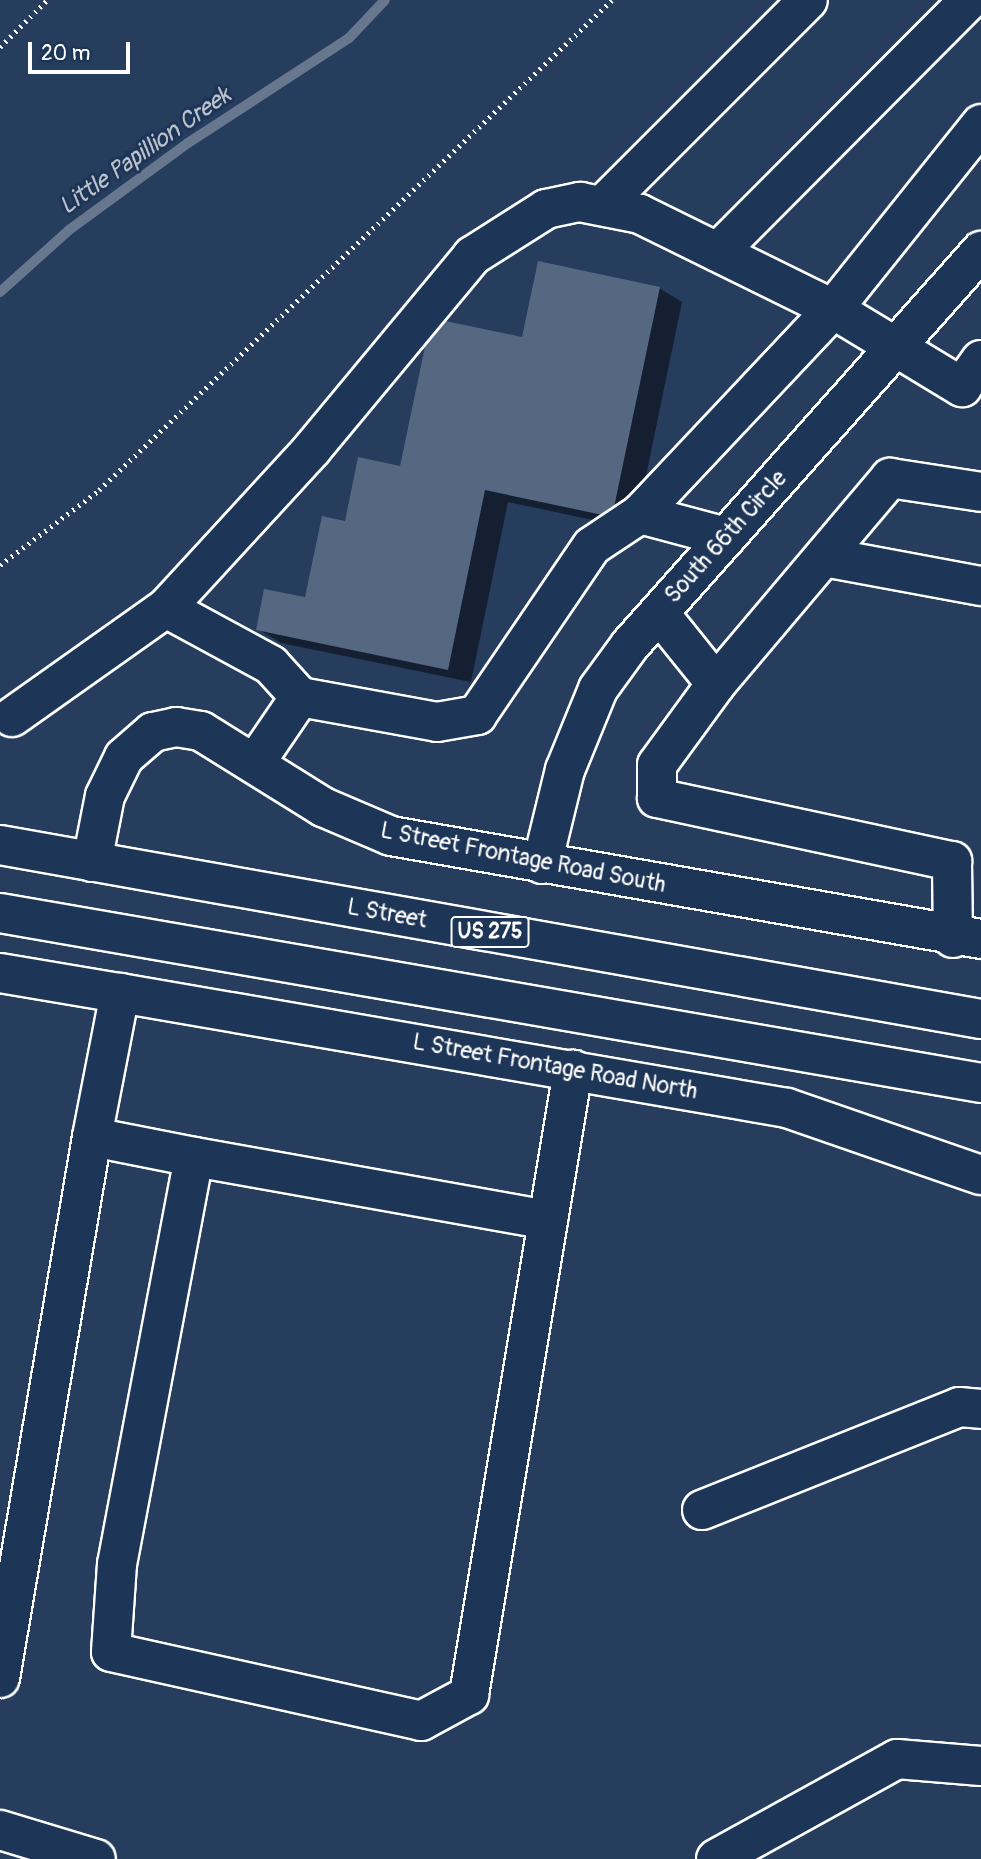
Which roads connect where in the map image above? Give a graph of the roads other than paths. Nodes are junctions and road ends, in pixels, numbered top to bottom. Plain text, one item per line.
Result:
1 (808, 0) edge
2 (969, 0) edge
3 (981, 124) edge
4 (602, 206) junction
5 (981, 251) edge
6 (718, 252) junction
7 (833, 309) junction
8 (898, 344) junction
9 (981, 360) edge
10 (981, 492) edge
11 (639, 514) junction
12 (726, 537) junction
13 (824, 557) junction
14 (981, 586) edge
15 (166, 608) junction
16 (659, 613) junction
17 (716, 684) junction
18 (300, 697) junction
19 (12, 717) dead end
20 (255, 763) junction
21 (0, 845) edge
22 (967, 860) edge
23 (92, 862) junction
24 (542, 864) junction
25 (0, 913) edge
26 (967, 938) edge
27 (0, 973) edge
28 (120, 993) junction
29 (981, 1019) edge
30 (573, 1070) junction
31 (981, 1083) edge
32 (92, 1137) junction
33 (194, 1157) junction
34 (981, 1175) edge
35 (548, 1220) junction
36 (981, 1409) edge
37 (702, 1510) dead end
38 (0, 1678) edge
39 (981, 1766) edge
40 (0, 1830) edge
41 (96, 1859) edge
42 (716, 1859) edge

1 - 4 main road
2 - 6 main road
3 - 7 main road
4 - 6 main road
4 - 15 main road
5 - 8 main road, South 66th Circle
6 - 7 main road
7 - 8 main road
7 - 11 main road
8 - 9 main road
8 - 12 main road, South 66th Circle
10 - 13 main road
11 - 12 main road
11 - 18 main road
12 - 16 main road, South 66th Circle
13 - 14 main road
13 - 17 main road
15 - 18 main road
15 - 19 main road
16 - 17 main road
16 - 24 main road, South 66th Circle
17 - 22 main road
18 - 20 main road
20 - 23 main road, L Street Frontage Road South
20 - 24 main road, L Street Frontage Road South
21 - 23 main road, L Street / US 275
22 - 26 main road
23 - 29 main road, L Street / US 275
24 - 26 main road, L Street Frontage Road South
25 - 31 main road
27 - 28 main road, L Street Frontage Road North
28 - 30 main road, L Street Frontage Road North
28 - 32 main road
30 - 34 main road, L Street Frontage Road North
30 - 35 main road
32 - 33 main road
32 - 38 main road
33 - 35 main road
33 - 35 main road
36 - 37 main road
39 - 42 main road
40 - 41 main road

